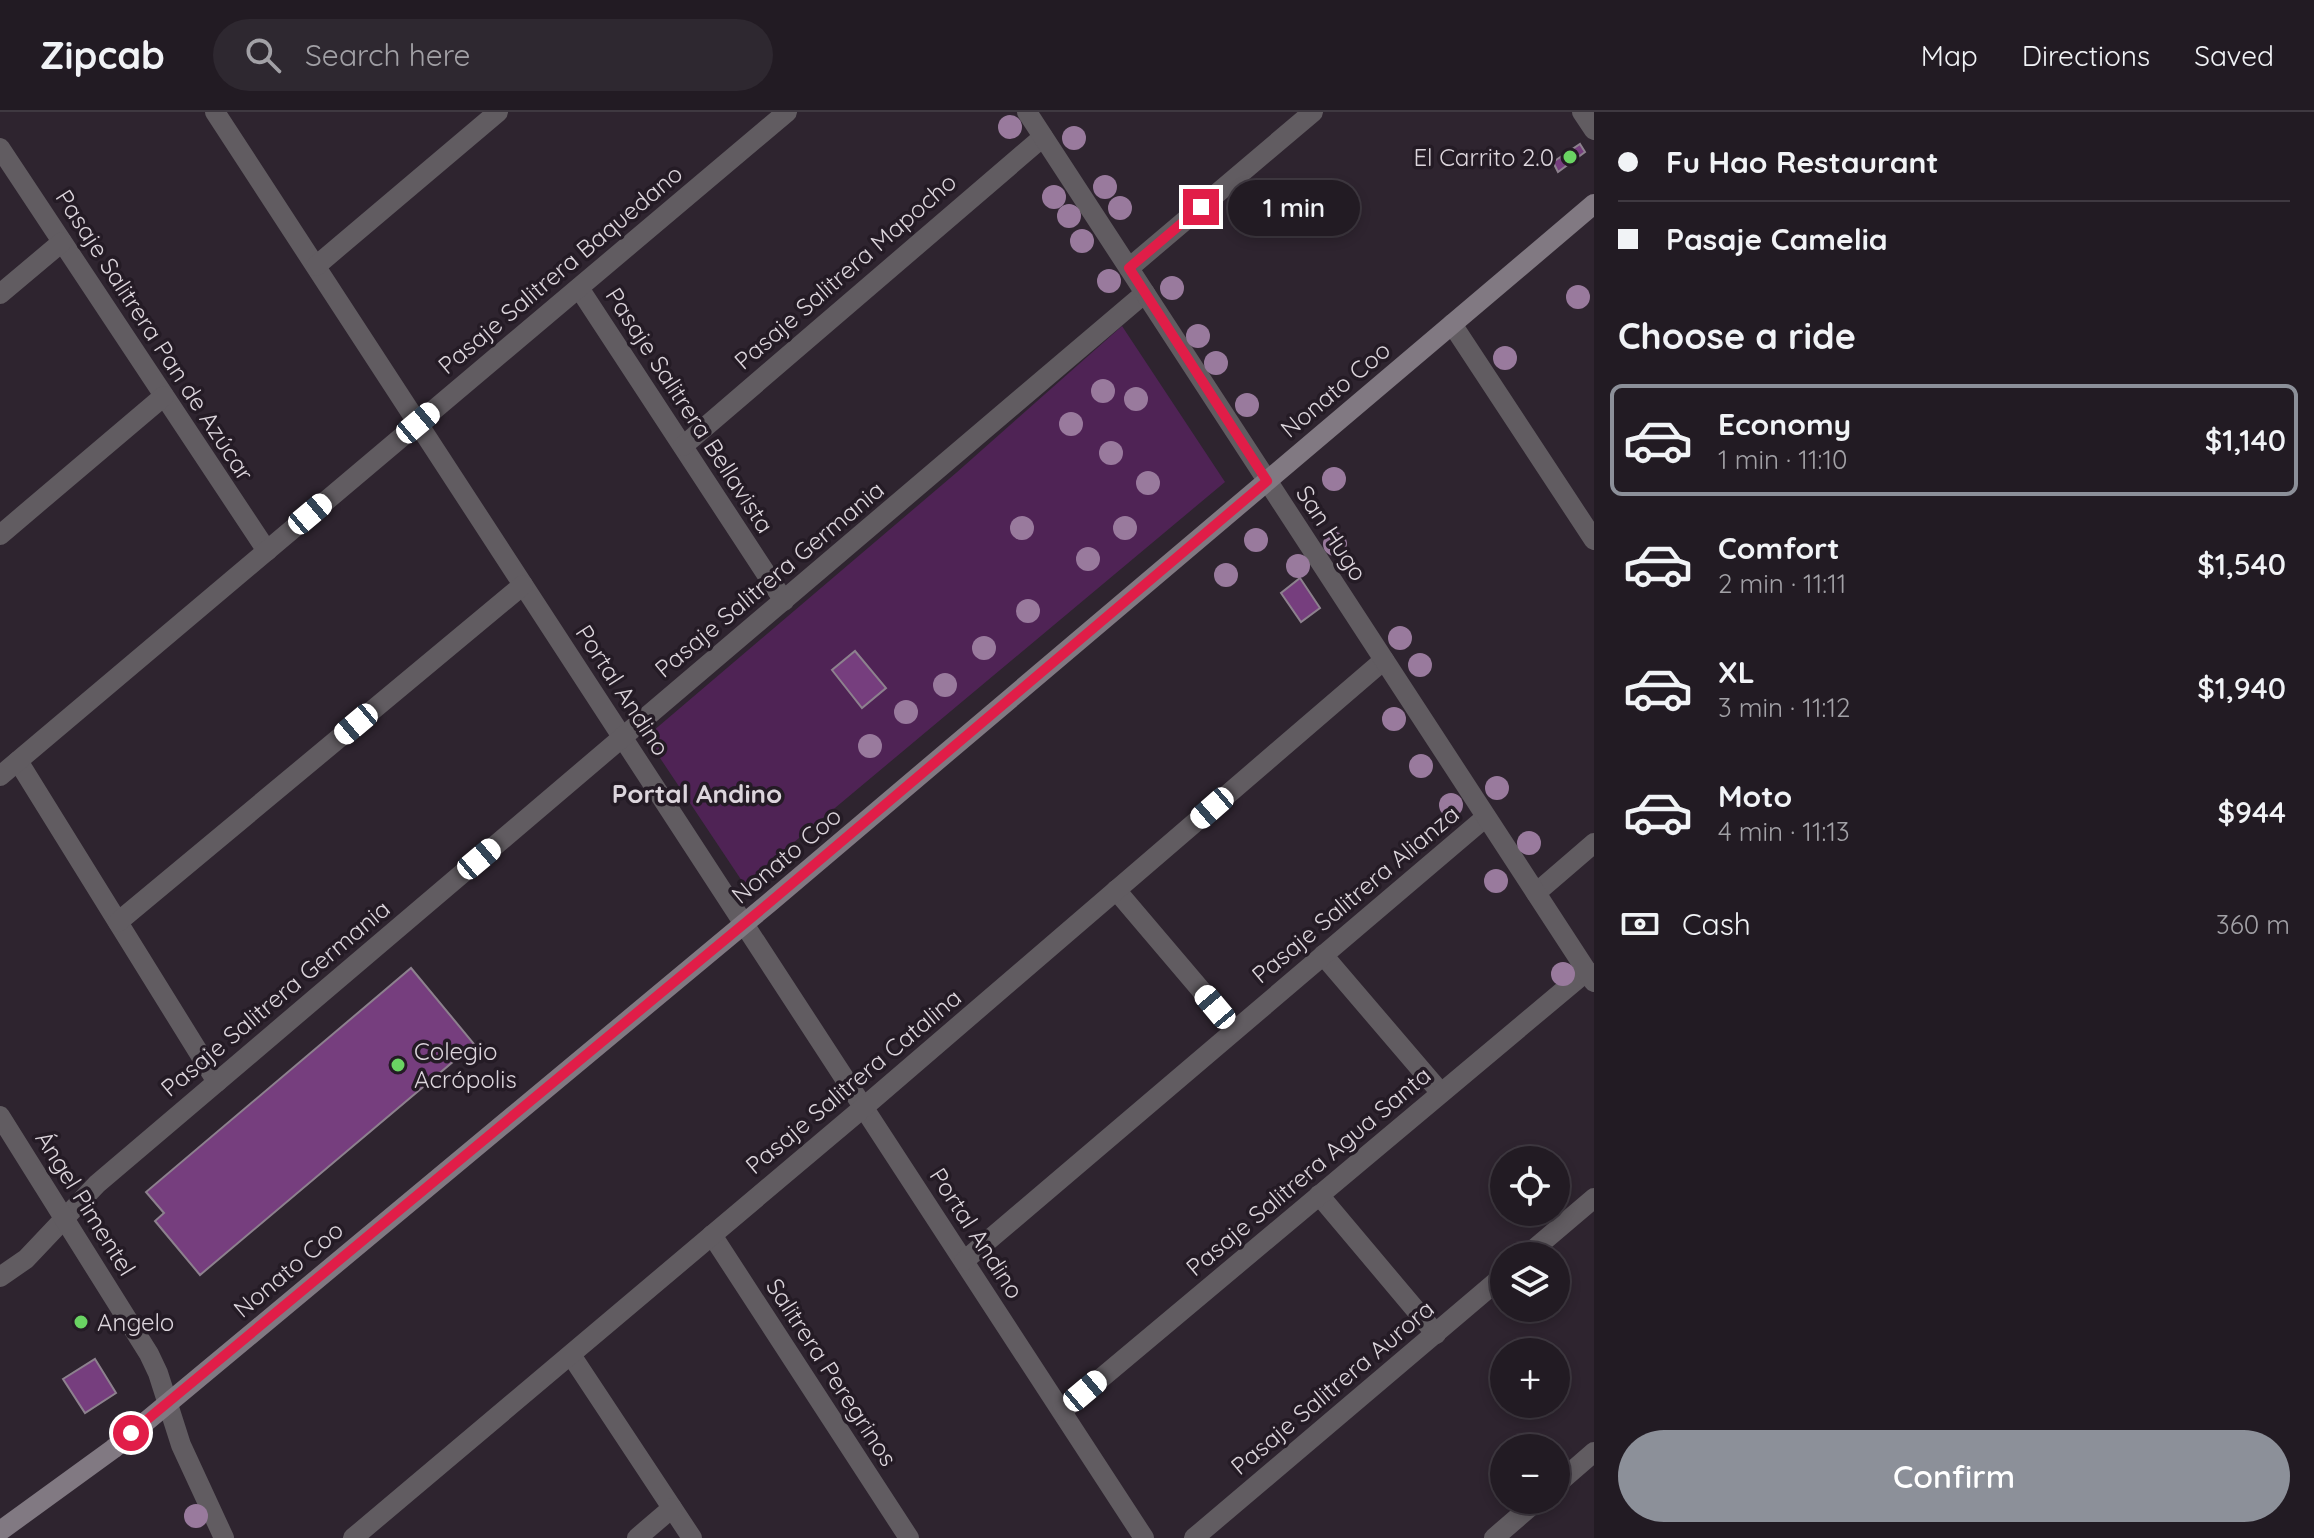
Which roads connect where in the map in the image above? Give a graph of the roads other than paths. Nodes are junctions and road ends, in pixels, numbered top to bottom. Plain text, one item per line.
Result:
1 (215, 112) edge
2 (498, 112) edge
3 (787, 112) edge
4 (1027, 112) edge
5 (1313, 112) edge
6 (1582, 112) edge
7 (1594, 130) edge
8 (1043, 137) junction
9 (0, 148) edge
10 (1594, 204) edge
11 (62, 242) junction
12 (316, 266) junction
13 (1129, 268) junction
14 (579, 288) junction
15 (1145, 293) junction
16 (0, 294) edge
17 (1452, 324) junction
18 (164, 396) junction
19 (418, 423) junction
20 (683, 446) junction
21 (1267, 481) junction
22 (0, 535) edge
23 (1594, 540) edge
24 (267, 551) junction
25 (523, 585) junction
26 (784, 601) junction
27 (1384, 660) junction
28 (622, 737) junction
29 (18, 761) junction
30 (0, 776) edge
31 (1486, 817) junction
32 (1594, 843) edge
33 (1116, 890) junction
34 (1536, 893) junction
35 (118, 922) junction
36 (745, 923) junction
37 (1323, 955) junction
38 (1591, 976) edge
39 (1235, 1030) junction
40 (217, 1082) junction
41 (1441, 1093) junction
42 (864, 1107) junction
43 (0, 1116) edge
44 (1319, 1195) junction
45 (1594, 1198) edge
46 (64, 1218) junction
47 (712, 1235) junction
48 (1542, 1242) edge
49 (964, 1261) junction
50 (0, 1277) edge
51 (1490, 1287) edge
52 (1436, 1334) junction
53 (571, 1355) junction
54 (168, 1403) junction
55 (1062, 1411) junction
56 (1594, 1452) edge
57 (1570, 1473) edge
58 (672, 1508) junction
59 (1522, 1514) edge
60 (0, 1531) edge
61 (224, 1538) edge
62 (353, 1538) edge
63 (637, 1538) edge
64 (692, 1538) edge
65 (909, 1538) edge
66 (1144, 1538) edge
67 (1194, 1538) edge
68 (1494, 1538) edge

1 - 12 street, Portal Andino
2 - 12 street
3 - 14 street, Pasaje Salitrera Baquedano
4 - 8 street, San Hugo
5 - 13 street
6 - 7 street
8 - 13 street, San Hugo
8 - 20 street, Pasaje Salitrera Mapocho
9 - 11 street, Pasaje Salitrera Pan de Azúcar
10 - 17 main road, Nonato Coo
11 - 16 street
11 - 18 street, Pasaje Salitrera Pan de Azúcar
12 - 19 street, Portal Andino
13 - 15 street, San Hugo
14 - 19 street, Pasaje Salitrera Baquedano
14 - 20 street, Pasaje Salitrera Bellavista
15 - 21 street, San Hugo
15 - 26 street, Pasaje Salitrera Germania
17 - 21 main road, Nonato Coo
17 - 23 street
18 - 22 street
18 - 24 street, Pasaje Salitrera Pan de Azúcar
19 - 24 street, Pasaje Salitrera Baquedano
19 - 25 street, Portal Andino
20 - 26 street, Pasaje Salitrera Bellavista
21 - 27 street, San Hugo
21 - 36 main road, Nonato Coo
24 - 29 street, Pasaje Salitrera Baquedano
25 - 28 street, Portal Andino
25 - 35 street
26 - 28 street, Pasaje Salitrera Germania
27 - 31 street, San Hugo
27 - 33 street, Pasaje Salitrera Catalina
28 - 36 street, Portal Andino
28 - 40 street, Pasaje Salitrera Germania
29 - 30 street, Pasaje Salitrera Baquedano
29 - 35 street
31 - 34 street, San Hugo
31 - 37 street, Pasaje Salitrera Alianza
32 - 34 street
33 - 39 street
33 - 42 street, Pasaje Salitrera Catalina
34 - 38 street, San Hugo
35 - 40 street
36 - 42 street, Portal Andino
36 - 54 main road, Nonato Coo
37 - 39 street, Pasaje Salitrera Alianza
37 - 41 street
38 - 41 street, Pasaje Salitrera Agua Santa
39 - 49 street, Pasaje Salitrera Alianza
40 - 46 street, Pasaje Salitrera Germania
41 - 44 street, Pasaje Salitrera Agua Santa
42 - 47 street, Pasaje Salitrera Catalina
42 - 49 street, Portal Andino
43 - 46 street, Ángel Pimentel
44 - 52 street
44 - 55 street, Pasaje Salitrera Agua Santa
45 - 48 street
46 - 50 street, Pasaje Salitrera Germania
46 - 54 street, Ángel Pimentel
47 - 53 street, Pasaje Salitrera Catalina
47 - 65 street, Salitrera Peregrinos
49 - 55 street, Portal Andino
51 - 52 street, Pasaje Salitrera Aurora
52 - 67 street, Pasaje Salitrera Aurora
53 - 58 street
53 - 62 street, Pasaje Salitrera Catalina
54 - 60 main road, Nonato Coo
54 - 61 street, Ángel Pimentel
55 - 66 street, Portal Andino
56 - 57 street
58 - 63 street
58 - 64 street
59 - 68 street

